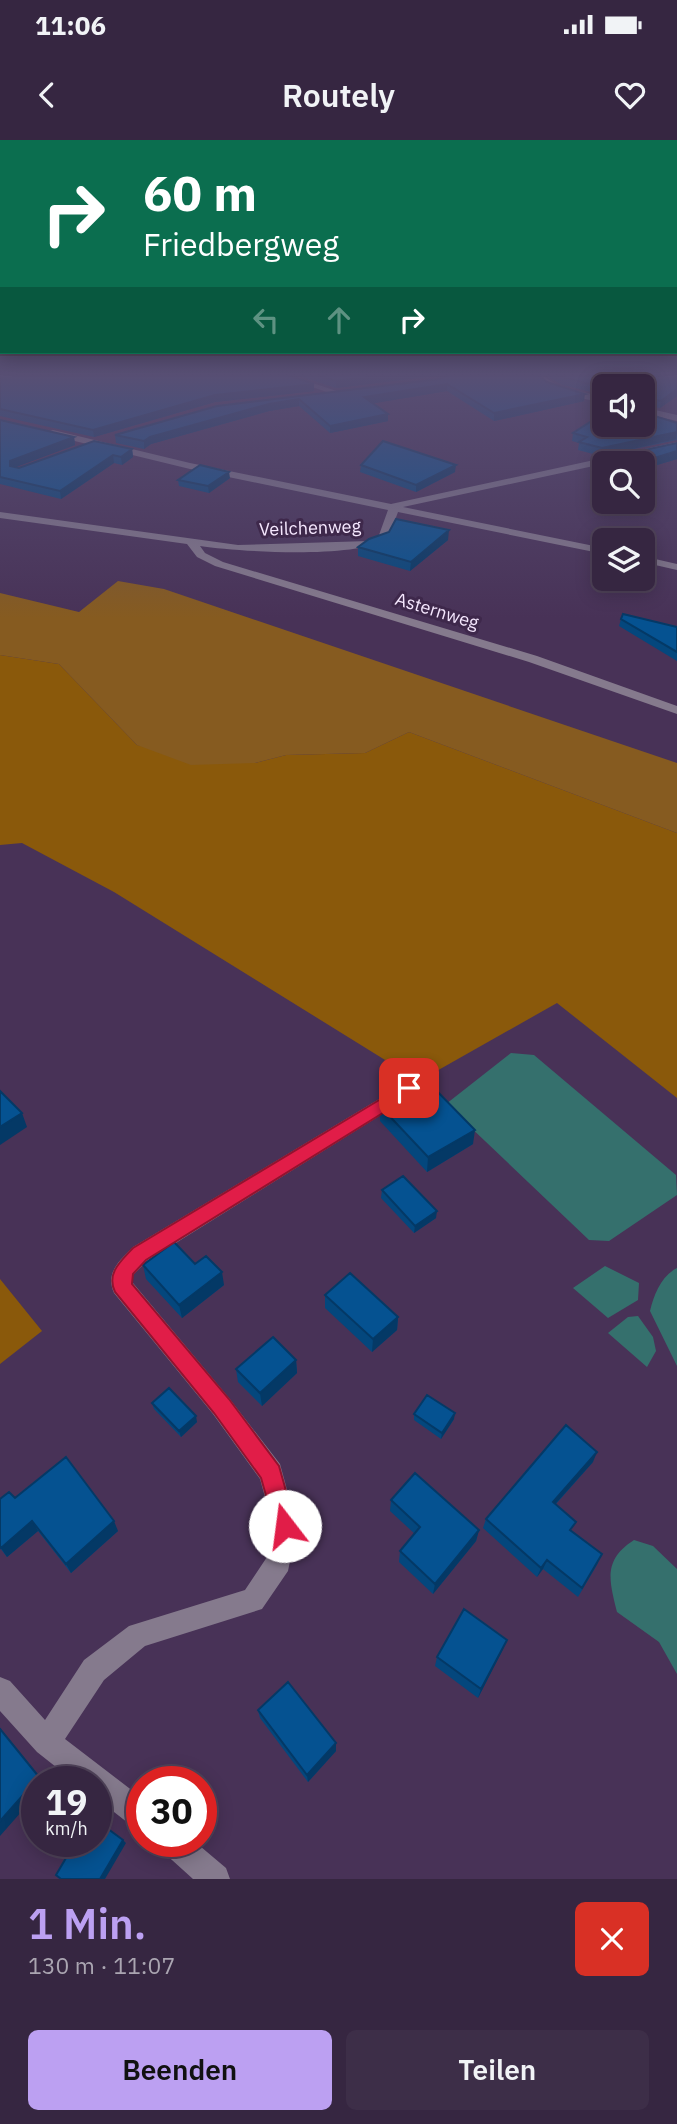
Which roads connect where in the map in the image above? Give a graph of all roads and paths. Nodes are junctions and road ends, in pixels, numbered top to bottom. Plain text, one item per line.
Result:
1 (149, 456) edge
2 (625, 456) edge
3 (395, 506) junction
4 (0, 515) edge
5 (191, 542) junction
6 (592, 548) edge
7 (655, 562) edge
8 (677, 567) edge
9 (677, 710) edge
10 (409, 1088) edge
11 (0, 1691) edge
12 (47, 1742) junction
13 (126, 1804) edge
14 (190, 1857) edge
15 (215, 1879) edge

1 - 3 street
2 - 3 street
3 - 5 street, Veilchenweg
3 - 6 street
4 - 5 street, Veilchenweg
5 - 9 street, Asternweg
7 - 8 street
10 - 12 street
11 - 12 street
12 - 13 street
14 - 15 street

